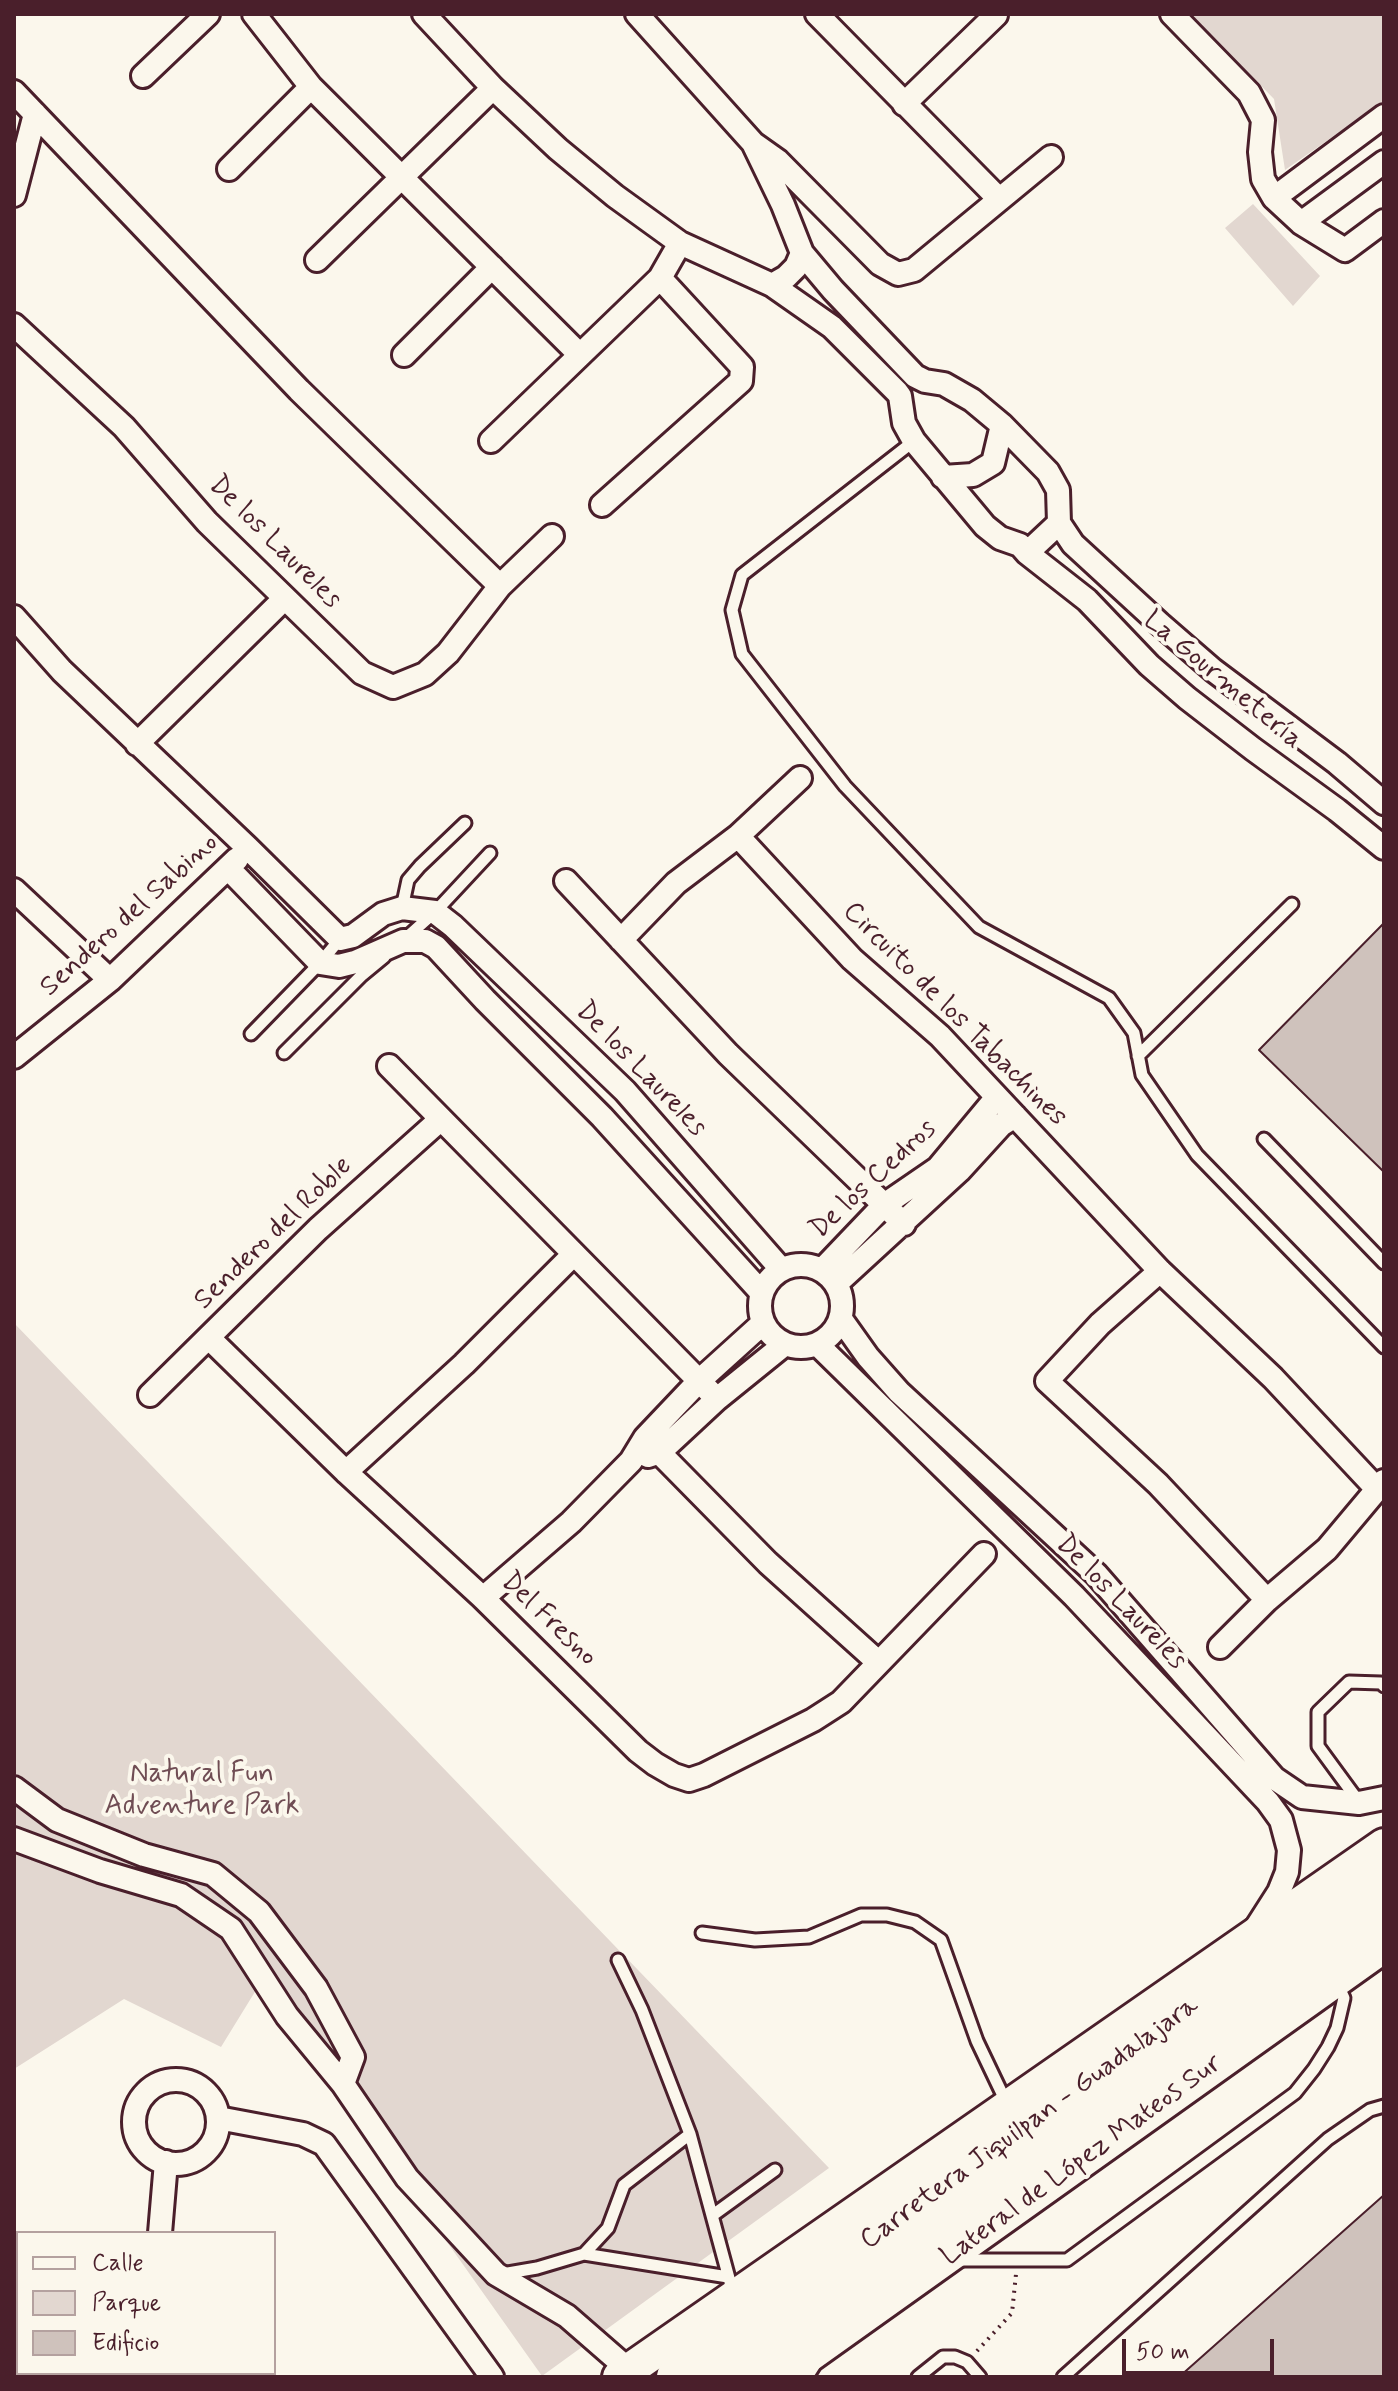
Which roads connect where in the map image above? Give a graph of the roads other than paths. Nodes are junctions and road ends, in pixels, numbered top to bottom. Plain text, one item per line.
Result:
1 (208, 14) edge
2 (254, 14) edge
3 (424, 14) edge
4 (637, 14) edge
5 (817, 14) edge
6 (1172, 14) edge
7 (996, 15) edge
8 (143, 76) dead end
9 (311, 87) junction
10 (493, 88) junction
11 (14, 92) edge
12 (904, 104) junction
13 (35, 114) junction
14 (1384, 116) edge
15 (753, 143) junction
16 (1051, 157) dead end
17 (1384, 162) edge
18 (229, 169) dead end
19 (402, 177) junction
20 (14, 195) edge
21 (1274, 198) junction
22 (999, 199) junction
23 (1384, 221) edge
24 (1301, 223) junction
25 (680, 243) junction
26 (802, 253) junction
27 (317, 260) dead end
28 (492, 267) junction
29 (660, 278) junction
30 (772, 285) junction
31 (14, 325) edge
32 (404, 355) dead end
33 (580, 355) junction
34 (1002, 425) junction
35 (491, 441) dead end
36 (914, 441) junction
37 (943, 477) junction
38 (602, 505) dead end
39 (1059, 523) junction
40 (552, 536) dead end
41 (1027, 553) junction
42 (500, 586) junction
43 (285, 598) junction
44 (14, 617) edge
45 (137, 744) junction
46 (800, 778) dead end
47 (1384, 803) edge
48 (465, 823) dead end
49 (738, 836) junction
50 (248, 848) junction
51 (1384, 848) edge
52 (490, 853) dead end
53 (228, 868) junction
54 (566, 881) dead end
55 (14, 890) edge
56 (1292, 904) dead end
57 (402, 908) junction
58 (435, 912) junction
59 (340, 939) junction
60 (621, 940) junction
61 (403, 941) junction
62 (320, 963) junction
63 (110, 980) junction
64 (251, 1034) dead end
65 (284, 1053) dead end
66 (1138, 1056) junction
67 (14, 1057) edge
68 (389, 1066) dead end
69 (997, 1097) junction
70 (1015, 1116) junction
71 (441, 1119) junction
72 (1264, 1139) dead end
73 (884, 1205) junction
74 (904, 1224) junction
75 (574, 1254) junction
76 (1384, 1263) edge
77 (781, 1269) junction
78 (1160, 1271) junction
79 (829, 1277) junction
80 (761, 1292) junction
81 (841, 1319) junction
82 (763, 1323) junction
83 (209, 1338) junction
84 (785, 1344) junction
85 (817, 1344) junction
86 (1384, 1347) edge
87 (699, 1381) junction
88 (150, 1395) dead end
89 (717, 1399) junction
90 (653, 1445) junction
91 (346, 1472) junction
92 (1380, 1484) edge
93 (984, 1554) dead end
94 (1096, 1574) junction
95 (1074, 1596) junction
96 (483, 1598) junction
97 (1267, 1600) junction
98 (1220, 1647) dead end
99 (878, 1662) junction
100 (1384, 1686) edge
101 (1200, 1692) junction
102 (1181, 1710) junction
103 (1284, 1785) junction
104 (14, 1788) edge
105 (1384, 1798) edge
106 (1268, 1802) junction
107 (1359, 1803) junction
108 (14, 1839) edge
109 (1384, 1845) edge
110 (1384, 1872) edge
111 (1384, 1917) edge
112 (702, 1933) dead end
113 (1250, 1937) junction
114 (1384, 1946) edge
115 (618, 1960) dead end
116 (1335, 1980) junction
117 (343, 2084) junction
118 (1008, 2106) junction
119 (1384, 2106) edge
120 (218, 2118) junction
121 (690, 2134) junction
122 (166, 2162) junction
123 (775, 2170) dead end
124 (713, 2215) junction
125 (160, 2231) edge
126 (584, 2254) junction
127 (943, 2260) junction
128 (496, 2274) junction
129 (731, 2287) junction
130 (791, 2371) edge
131 (624, 2373) edge
132 (492, 2377) edge
133 (677, 2377) edge
134 (731, 2377) edge
135 (918, 2377) edge
136 (980, 2377) edge
137 (1063, 2377) edge

1 - 8 street
2 - 9 street
3 - 10 street, La Gourmetería
4 - 15 street
5 - 12 street
6 - 21 street
7 - 12 street
9 - 18 street
9 - 19 street
10 - 19 street
10 - 25 street, La Gourmetería
11 - 13 street
12 - 22 street
13 - 20 street
13 - 42 street
14 - 21 street
15 - 22 street
15 - 26 street
16 - 22 street
17 - 24 street
19 - 27 street
19 - 28 street
21 - 24 street
23 - 24 street
25 - 29 street
25 - 30 street, La Gourmetería
26 - 30 street
26 - 34 street
28 - 32 street
28 - 33 street
29 - 33 street
29 - 38 street
30 - 36 street, La Gourmetería
31 - 43 street, De los Laureles
33 - 35 street
34 - 37 street
34 - 39 street
36 - 37 street, La Gourmetería
36 - 66 lane
37 - 41 street, La Gourmetería
39 - 41 street
39 - 47 street, La Gourmetería
40 - 42 street, De los Laureles
41 - 51 street, La Gourmetería
42 - 43 street, De los Laureles
43 - 45 street
44 - 45 street
45 - 50 street
46 - 49 street
48 - 57 lane
49 - 60 street
49 - 69 street, Circuito de los Tabachines
50 - 53 street, Sendero del Sabino
50 - 59 street
52 - 58 lane
53 - 62 street
53 - 63 street, Sendero del Sabino
54 - 60 street
55 - 63 street
56 - 66 lane
57 - 58 street
57 - 59 street
58 - 61 lane
58 - 77 street, De los Laureles
59 - 62 lane
60 - 73 street
61 - 62 street
61 - 65 lane
61 - 80 street
62 - 64 lane
63 - 67 street, Sendero del Sabino
66 - 86 lane
68 - 71 street
69 - 70 street, Circuito de los Tabachines
69 - 73 street, De los Cedros
70 - 74 street, De los Cedros
70 - 78 street, Circuito de los Tabachines
71 - 75 street
71 - 83 street, Sendero del Roble
72 - 76 lane
73 - 74 street
73 - 79 street, De los Cedros
74 - 79 street, De los Cedros
75 - 87 street
75 - 91 street
77 - 79 street
77 - 80 street
78 - 92 street, Circuito de los Tabachines
78 - 97 street
79 - 81 street
80 - 82 street
81 - 85 street
81 - 94 street, De los Laureles
82 - 84 street
82 - 87 street
83 - 88 street, Sendero del Roble
83 - 91 street, Del Fresno
84 - 85 street
84 - 89 street
85 - 95 street, De los Laureles
87 - 89 street
87 - 90 street
89 - 90 street
90 - 96 street
90 - 99 street
91 - 96 street, Del Fresno
92 - 97 street, Circuito de los Tabachines
93 - 99 street, Del Fresno
94 - 95 street
94 - 101 street, De los Laureles
95 - 102 street, De los Laureles
96 - 99 street, Del Fresno
97 - 98 street, Circuito de los Tabachines
100 - 107 lane
101 - 102 street
101 - 103 street, De los Laureles
102 - 106 street, De los Laureles
103 - 106 street
103 - 107 street, De los Laureles
104 - 117 street
105 - 107 street, De los Laureles
106 - 113 street, De los Laureles
108 - 117 street
109 - 113 street
110 - 133 highway, Carretera Jiquilpan - Guadalajara
111 - 134 highway, Carretera Jiquilpan - Guadalajara
112 - 118 lane
113 - 118 street
114 - 116 street, Lateral de López Mateos Sur
115 - 121 lane
116 - 127 street, Lateral de López Mateos Sur
116 - 127 lane
117 - 128 street
118 - 129 street
119 - 137 lane
120 - 122 street
120 - 122 street
120 - 132 street
121 - 124 lane
121 - 126 lane
122 - 125 street
123 - 124 lane
124 - 129 lane
126 - 128 lane
126 - 129 lane
127 - 130 street, Lateral de López Mateos Sur
128 - 131 street
129 - 131 street
135 - 136 lane

